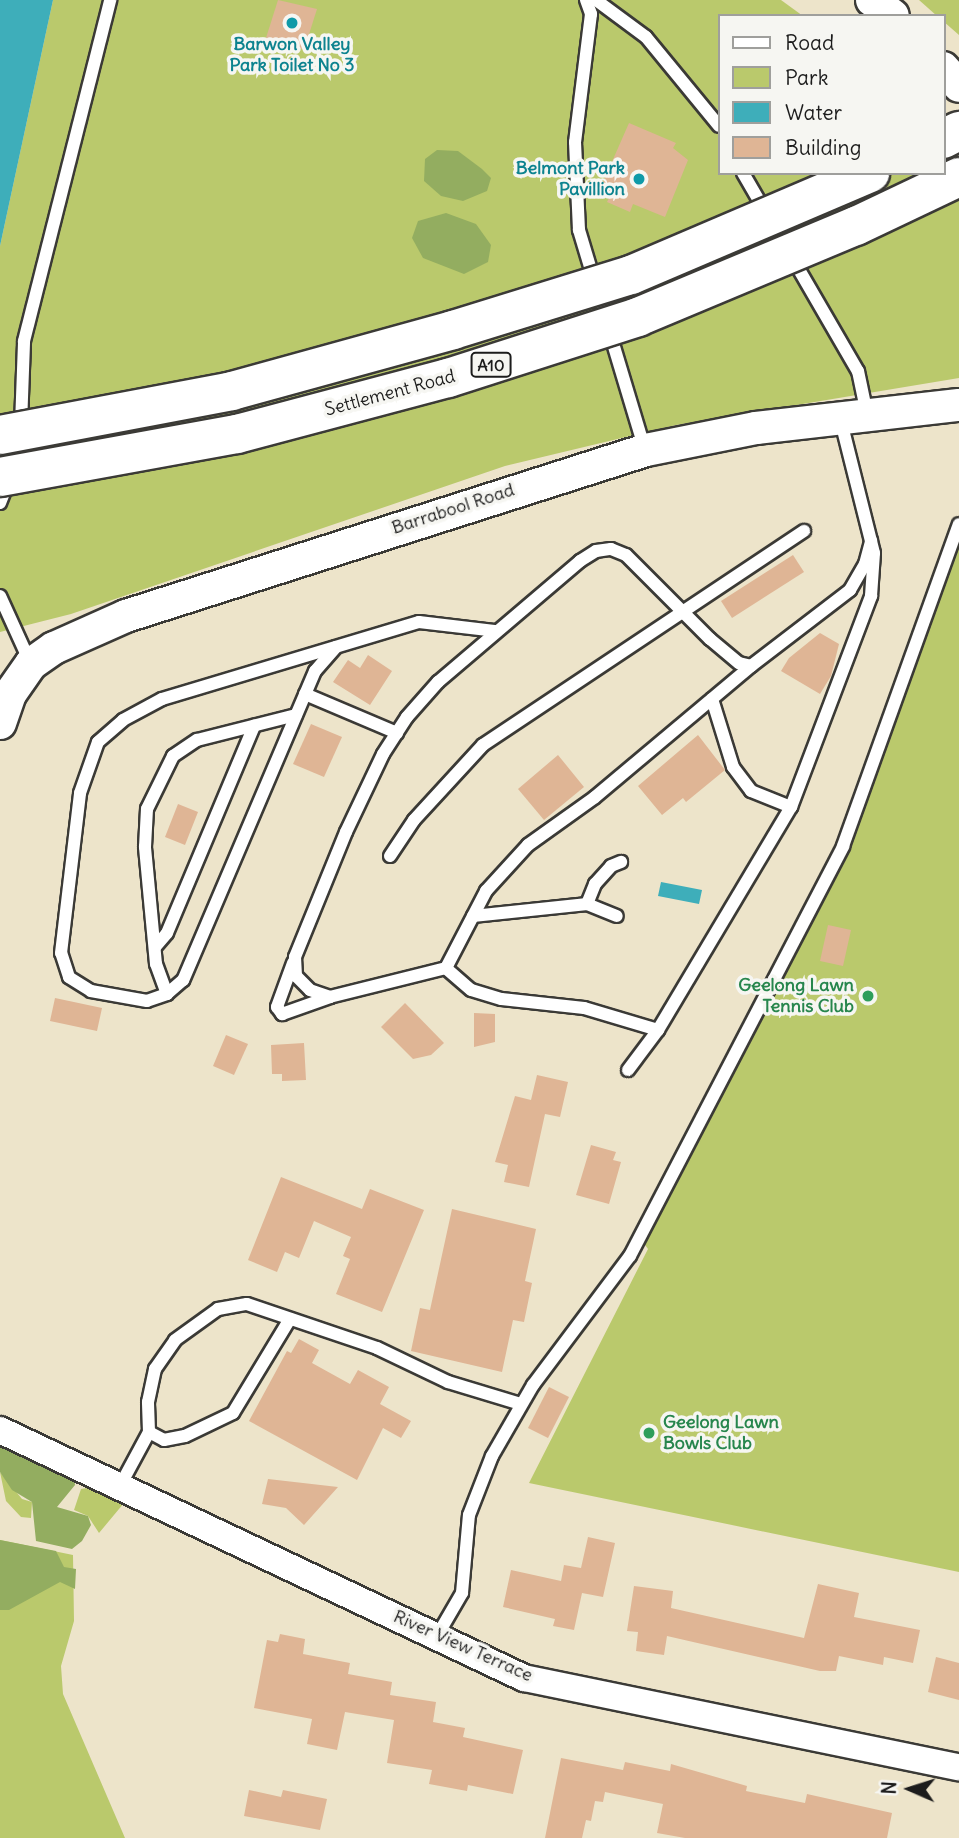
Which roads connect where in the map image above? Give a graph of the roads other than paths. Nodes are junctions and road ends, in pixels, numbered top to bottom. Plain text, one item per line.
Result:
1 (110, 0) edge
2 (586, 0) edge
3 (596, 0) edge
4 (872, 0) edge
5 (890, 14) edge
6 (945, 70) edge
7 (959, 86) edge
8 (718, 125) edge
9 (744, 175) edge
10 (865, 175) edge
11 (959, 177) edge
12 (959, 405) edge
13 (853, 416) junction
14 (0, 435) edge
15 (646, 450) junction
16 (0, 477) edge
17 (0, 503) edge
18 (959, 524) edge
19 (803, 531) dead end
20 (871, 541) junction
21 (0, 596) edge
22 (682, 611) junction
23 (496, 631) junction
24 (336, 647) junction
25 (31, 664) junction
26 (751, 666) junction
27 (305, 694) junction
28 (712, 699) junction
29 (296, 715) junction
30 (0, 723) edge
31 (254, 726) junction
32 (397, 733) junction
33 (791, 807) junction
34 (390, 856) dead end
35 (621, 862) dead end
36 (587, 904) junction
37 (473, 916) junction
38 (617, 916) dead end
39 (155, 947) junction
40 (295, 957) junction
41 (446, 968) junction
42 (167, 994) junction
43 (330, 997) junction
44 (658, 1030) junction
45 (628, 1070) dead end
46 (290, 1319) junction
47 (521, 1404) junction
48 (0, 1430) edge
49 (149, 1432) junction
50 (121, 1484) junction
51 (437, 1636) junction
52 (959, 1767) edge

1 - 17 lane
2 - 15 lane
3 - 8 lane
4 - 5 street
6 - 7 street
9 - 13 lane
10 - 14 highway, bridge
11 - 16 highway, Settlement Road / A10, bridge
12 - 13 street, Barrabool Road
13 - 15 street, Barrabool Road
13 - 20 lane
15 - 25 street, Barrabool Road
18 - 47 lane
19 - 22 lane
20 - 26 lane
20 - 33 lane
21 - 25 lane
22 - 23 lane
22 - 26 lane
22 - 34 lane
23 - 24 lane
23 - 32 lane
24 - 27 lane
24 - 42 lane
25 - 30 street, Barrabool Road
26 - 28 lane
27 - 29 lane
27 - 32 lane
28 - 33 lane
28 - 37 lane
29 - 31 lane
29 - 42 lane
31 - 39 lane
31 - 39 lane
32 - 40 lane
33 - 44 lane
35 - 36 lane
36 - 37 lane
36 - 38 lane
37 - 41 lane
39 - 42 lane
40 - 43 lane
40 - 43 lane
41 - 43 lane
41 - 44 lane
44 - 45 lane
46 - 47 lane
46 - 49 lane
46 - 49 lane
47 - 51 lane
48 - 50 street, River View Terrace
49 - 50 lane
50 - 51 street, River View Terrace
51 - 52 street, River View Terrace

